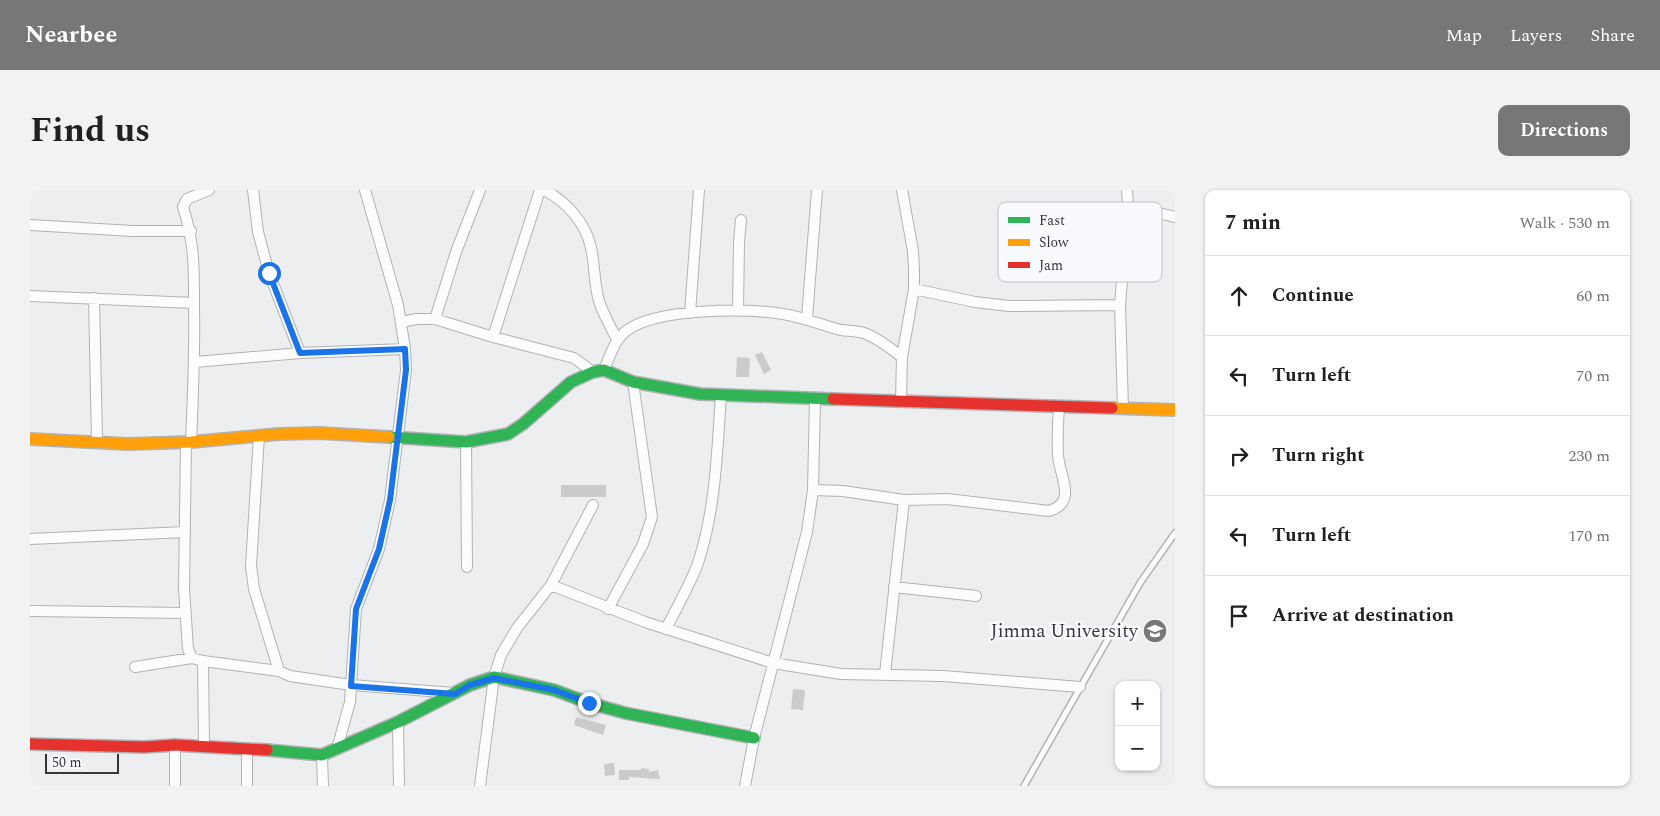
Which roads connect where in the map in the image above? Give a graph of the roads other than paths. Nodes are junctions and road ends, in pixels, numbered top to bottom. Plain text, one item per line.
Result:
1 (208, 190) edge
2 (253, 190) edge
3 (365, 190) edge
4 (480, 190) edge
5 (540, 190) edge
6 (544, 190) edge
7 (699, 190) edge
8 (817, 190) edge
9 (902, 190) edge
10 (1162, 214) edge
11 (1175, 217) edge
12 (741, 220) dead end
13 (30, 226) edge
14 (191, 231) junction
15 (1122, 282) edge
16 (914, 289) junction
17 (30, 296) edge
18 (94, 298) junction
19 (194, 303) junction
20 (1120, 305) junction
21 (738, 310) junction
22 (690, 314) junction
23 (806, 318) junction
24 (435, 319) junction
25 (401, 322) junction
26 (493, 337) junction
27 (617, 340) junction
28 (405, 349) junction
29 (300, 353) junction
30 (902, 357) junction
31 (195, 362) junction
32 (598, 371) junction
33 (633, 382) junction
34 (720, 395) junction
35 (815, 399) junction
36 (901, 400) junction
37 (1059, 407) junction
38 (1123, 409) junction
39 (1175, 410) edge
40 (259, 436) junction
41 (396, 437) junction
42 (30, 439) edge
43 (97, 441) junction
44 (189, 442) junction
45 (466, 442) junction
46 (813, 490) junction
47 (904, 500) junction
48 (593, 505) dead end
49 (185, 532) junction
50 (1175, 533) edge
51 (30, 539) edge
52 (467, 567) dead end
53 (551, 585) junction
54 (894, 587) junction
55 (976, 596) dead end
56 (608, 609) junction
57 (30, 611) edge
58 (186, 613) junction
59 (666, 629) junction
60 (192, 658) junction
61 (203, 660) junction
62 (773, 663) junction
63 (135, 666) dead end
64 (279, 671) junction
65 (885, 674) junction
66 (494, 678) junction
67 (351, 686) junction
68 (1080, 687) junction
69 (455, 694) junction
70 (398, 722) junction
71 (754, 738) junction
72 (30, 744) edge
73 (175, 745) junction
74 (204, 746) junction
75 (246, 749) junction
76 (337, 749) junction
77 (322, 756) junction
78 (176, 786) edge
79 (247, 786) edge
80 (323, 786) edge
81 (399, 786) edge
82 (480, 786) edge
83 (744, 786) edge
84 (1024, 786) edge

1 - 14 street
2 - 29 street
3 - 25 street
4 - 24 street
5 - 26 street
6 - 27 street
7 - 22 street
8 - 23 street
9 - 16 street
10 - 11 street
12 - 21 street
13 - 14 street
14 - 19 street
15 - 20 street
16 - 20 street
16 - 30 street
17 - 18 street
18 - 19 street
18 - 43 street
19 - 31 street
20 - 38 street
21 - 22 street
21 - 23 street
22 - 27 street
23 - 30 street
24 - 25 street
24 - 26 street
25 - 28 street
26 - 32 street
27 - 32 street
28 - 29 street
28 - 41 street
29 - 31 street
30 - 36 street
31 - 44 street
32 - 33 street
32 - 45 street
33 - 34 street
33 - 56 street
34 - 35 street
34 - 59 street
35 - 36 street
35 - 46 street
36 - 37 street
37 - 38 street
37 - 47 street
38 - 39 street
40 - 41 street
40 - 44 street
40 - 64 street
41 - 45 street
41 - 67 street
42 - 43 street
43 - 44 street
44 - 49 street
45 - 52 street
46 - 47 street
46 - 62 street
47 - 54 street
48 - 53 street
49 - 51 street
49 - 58 street
50 - 68 lane
53 - 56 street
53 - 66 street
54 - 55 street
54 - 65 street
56 - 59 street
57 - 58 street
58 - 60 street
59 - 62 street
60 - 61 street
60 - 63 street
61 - 64 street
61 - 74 street
62 - 65 street
62 - 71 street
64 - 67 street
65 - 68 street
66 - 69 street
66 - 71 street
66 - 82 street
67 - 69 street
67 - 76 street
68 - 84 lane
69 - 70 street
70 - 76 street
70 - 81 street
71 - 83 street
72 - 73 street
73 - 74 street
73 - 78 street
74 - 75 street
75 - 77 street
75 - 79 street
76 - 77 street
77 - 80 street

